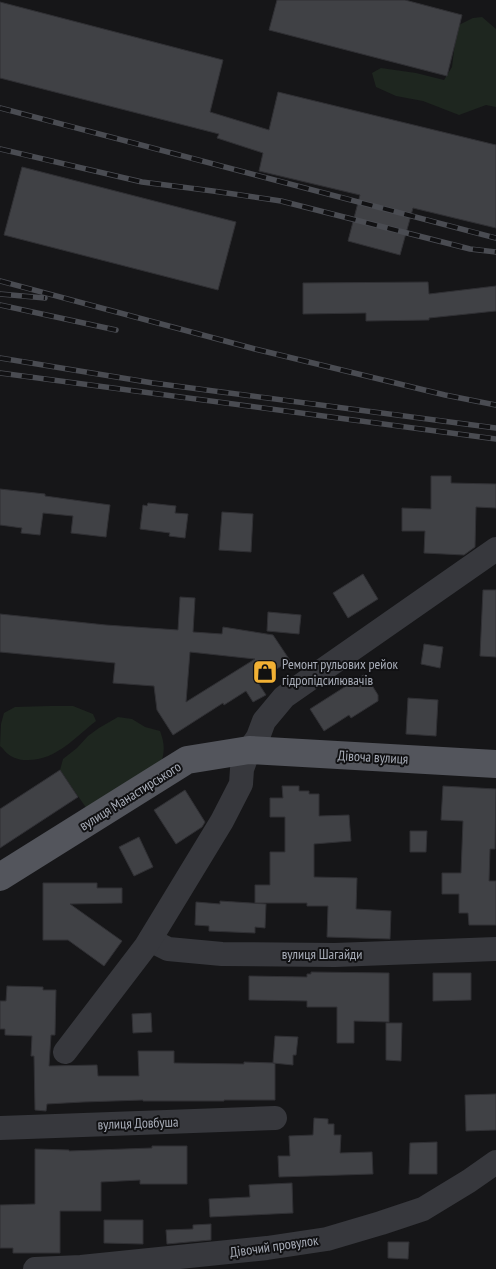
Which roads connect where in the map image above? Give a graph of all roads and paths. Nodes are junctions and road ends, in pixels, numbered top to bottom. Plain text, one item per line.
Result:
1 (496, 549) edge
2 (249, 750) junction
3 (496, 764) edge
4 (0, 877) edge
5 (150, 940) junction
6 (496, 949) edge
7 (64, 1052) dead end
8 (275, 1118) dead end
9 (0, 1128) edge
10 (496, 1162) edge
11 (35, 1269) edge

1 - 2 street
2 - 3 main road, Дівоча вулиця
2 - 4 main road, вулиця Манастирського
2 - 5 street
5 - 6 street, вулиця Шагайди
5 - 7 street
8 - 9 street, вулиця Довбуша
10 - 11 street, Дівочий провулок

